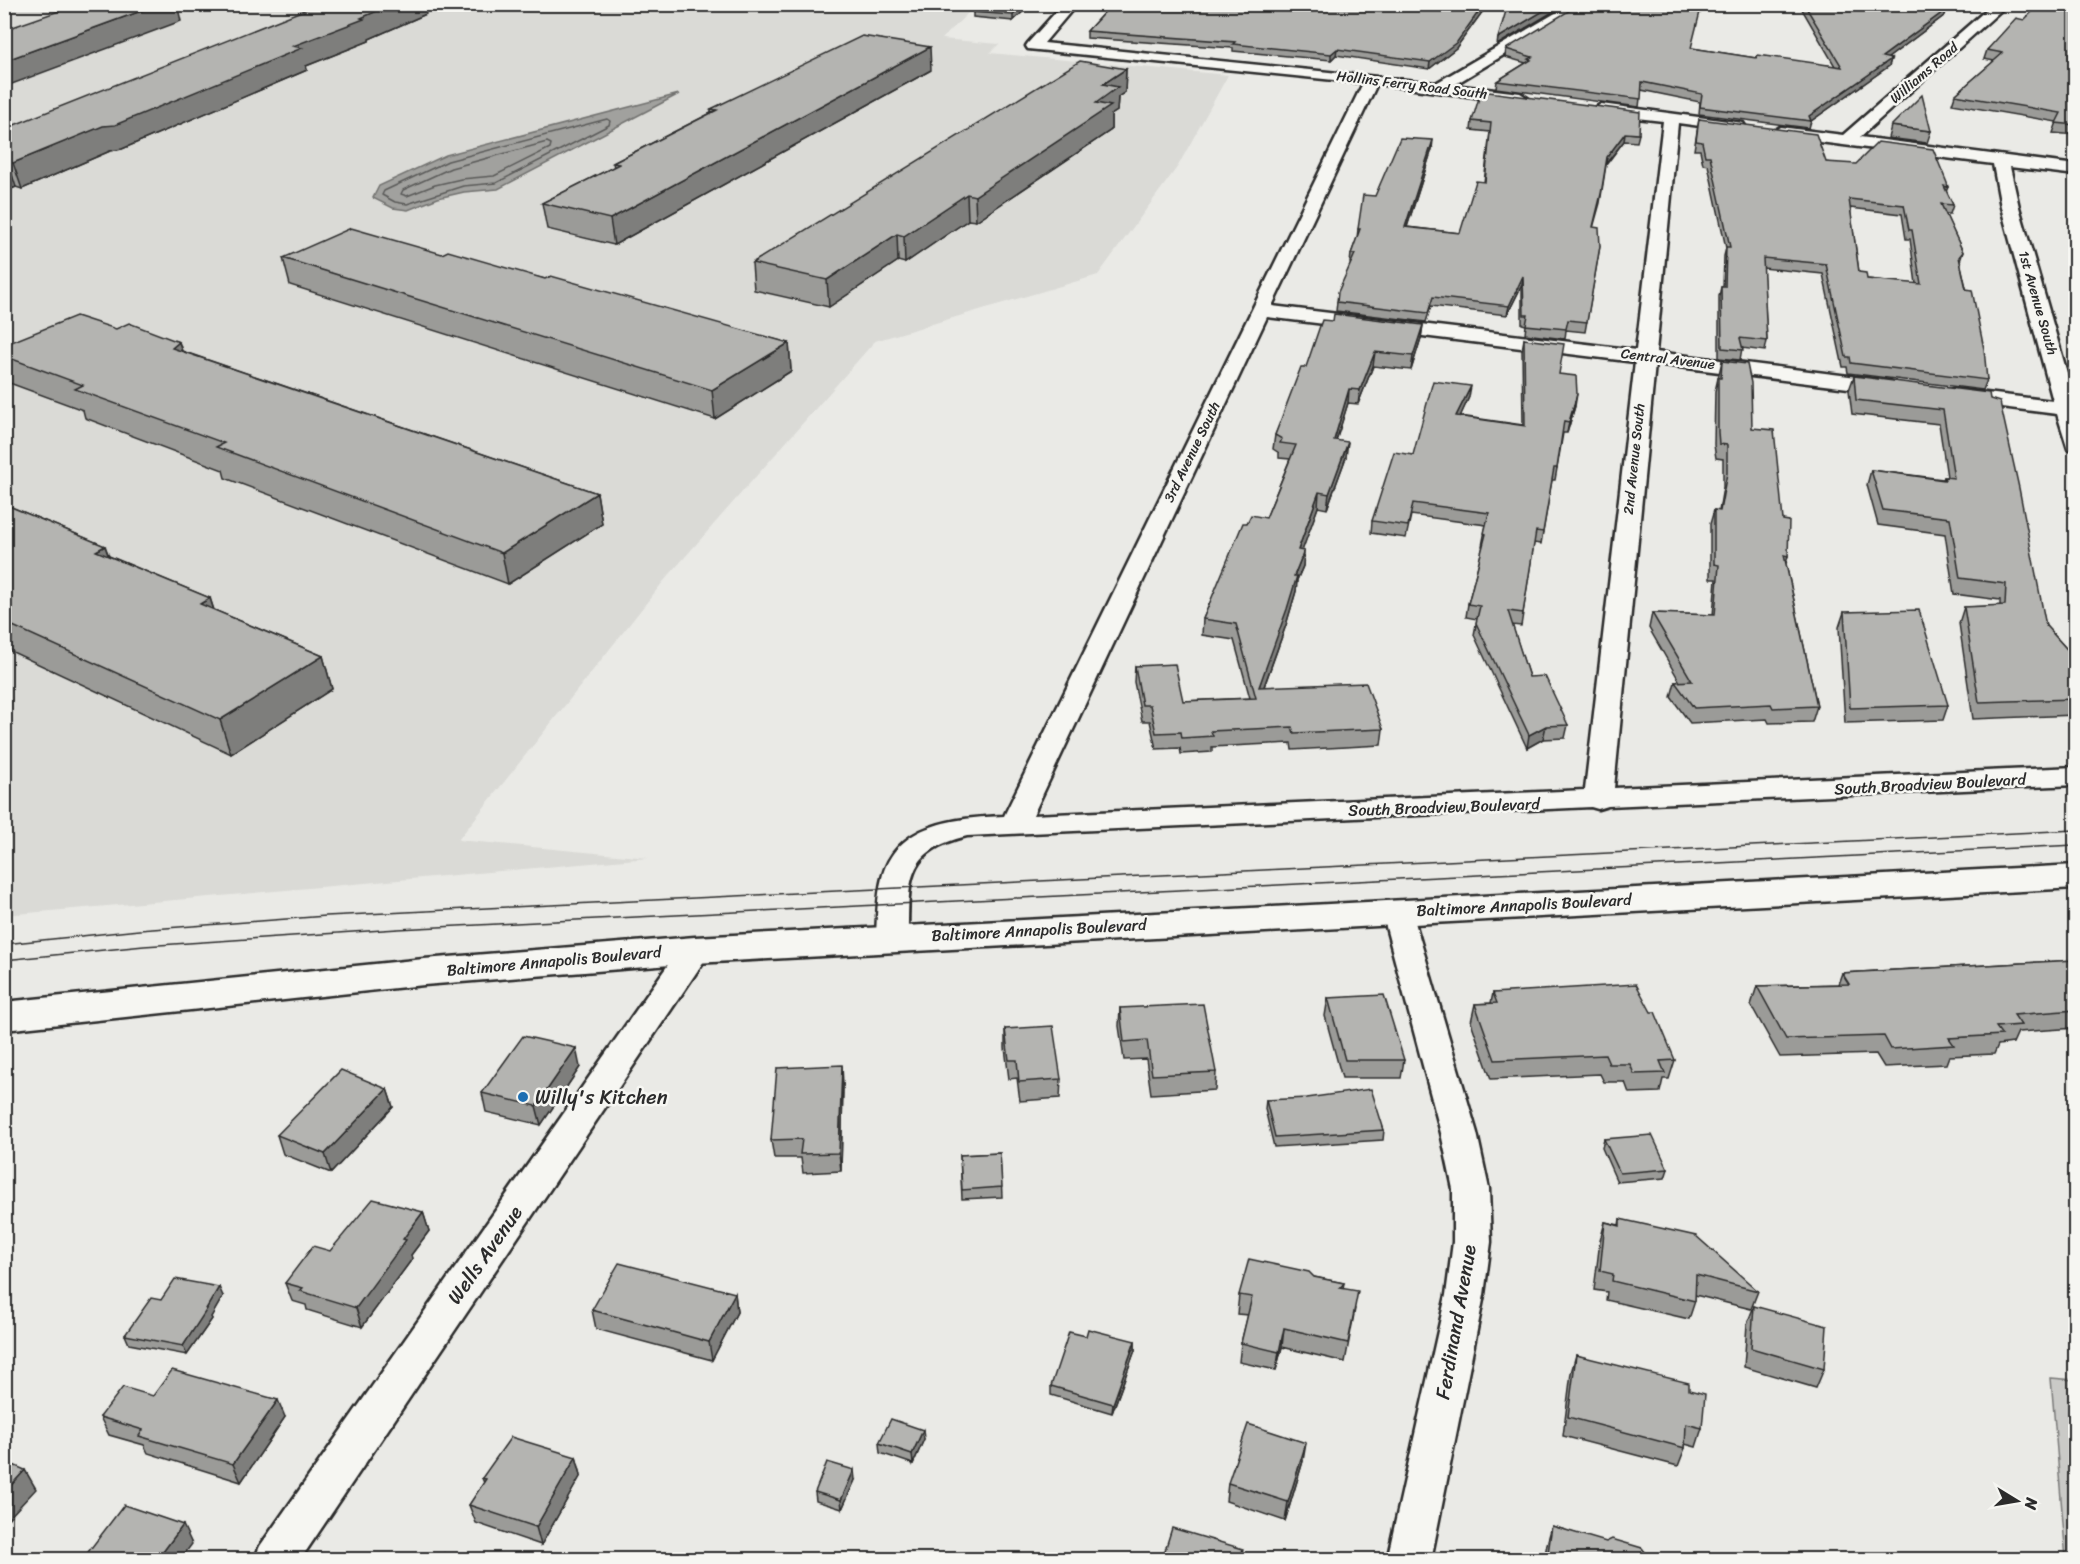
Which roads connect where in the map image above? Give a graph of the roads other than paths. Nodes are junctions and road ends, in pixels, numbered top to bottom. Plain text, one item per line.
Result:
1 (1071, 4) edge
2 (1582, 4) edge
3 (2001, 4) edge
4 (1372, 80) junction
5 (1438, 88) junction
6 (1539, 101) edge
7 (1583, 106) edge
8 (1671, 117) junction
9 (1846, 141) junction
10 (2001, 161) junction
11 (2076, 170) edge
12 (1261, 310) junction
13 (1646, 356) junction
14 (1913, 390) edge
15 (1936, 393) edge
16 (2070, 409) edge
17 (2076, 444) edge
18 (2076, 776) edge
19 (1598, 800) junction
20 (1014, 825) junction
21 (2076, 876) edge
22 (1397, 912) junction
23 (892, 938) junction
24 (695, 950) junction
25 (4, 1016) edge
26 (275, 1560) edge
27 (1408, 1560) edge

1 - 4 street, Hollins Ferry Road South
2 - 5 street
3 - 9 street, Williams Road
4 - 5 street, Hollins Ferry Road South
4 - 12 street, 3rd Avenue South
5 - 6 street, Hollins Ferry Road South
7 - 8 street
8 - 9 street
8 - 13 street, 2nd Avenue South
9 - 10 street
10 - 11 street
10 - 16 street, 1st Avenue South
12 - 13 street, Central Avenue
12 - 20 street, 3rd Avenue South
13 - 14 street, Central Avenue
13 - 19 street, 2nd Avenue South
15 - 16 street
16 - 17 street, 1st Avenue South
18 - 19 street, South Broadview Boulevard
19 - 20 street, South Broadview Boulevard
20 - 23 street, South Broadview Boulevard
21 - 22 main road, Baltimore Annapolis Boulevard
22 - 23 main road, Baltimore Annapolis Boulevard
22 - 27 street, Ferdinand Avenue
23 - 24 main road, Baltimore Annapolis Boulevard
24 - 25 main road, Baltimore Annapolis Boulevard
24 - 26 street, Wells Avenue

